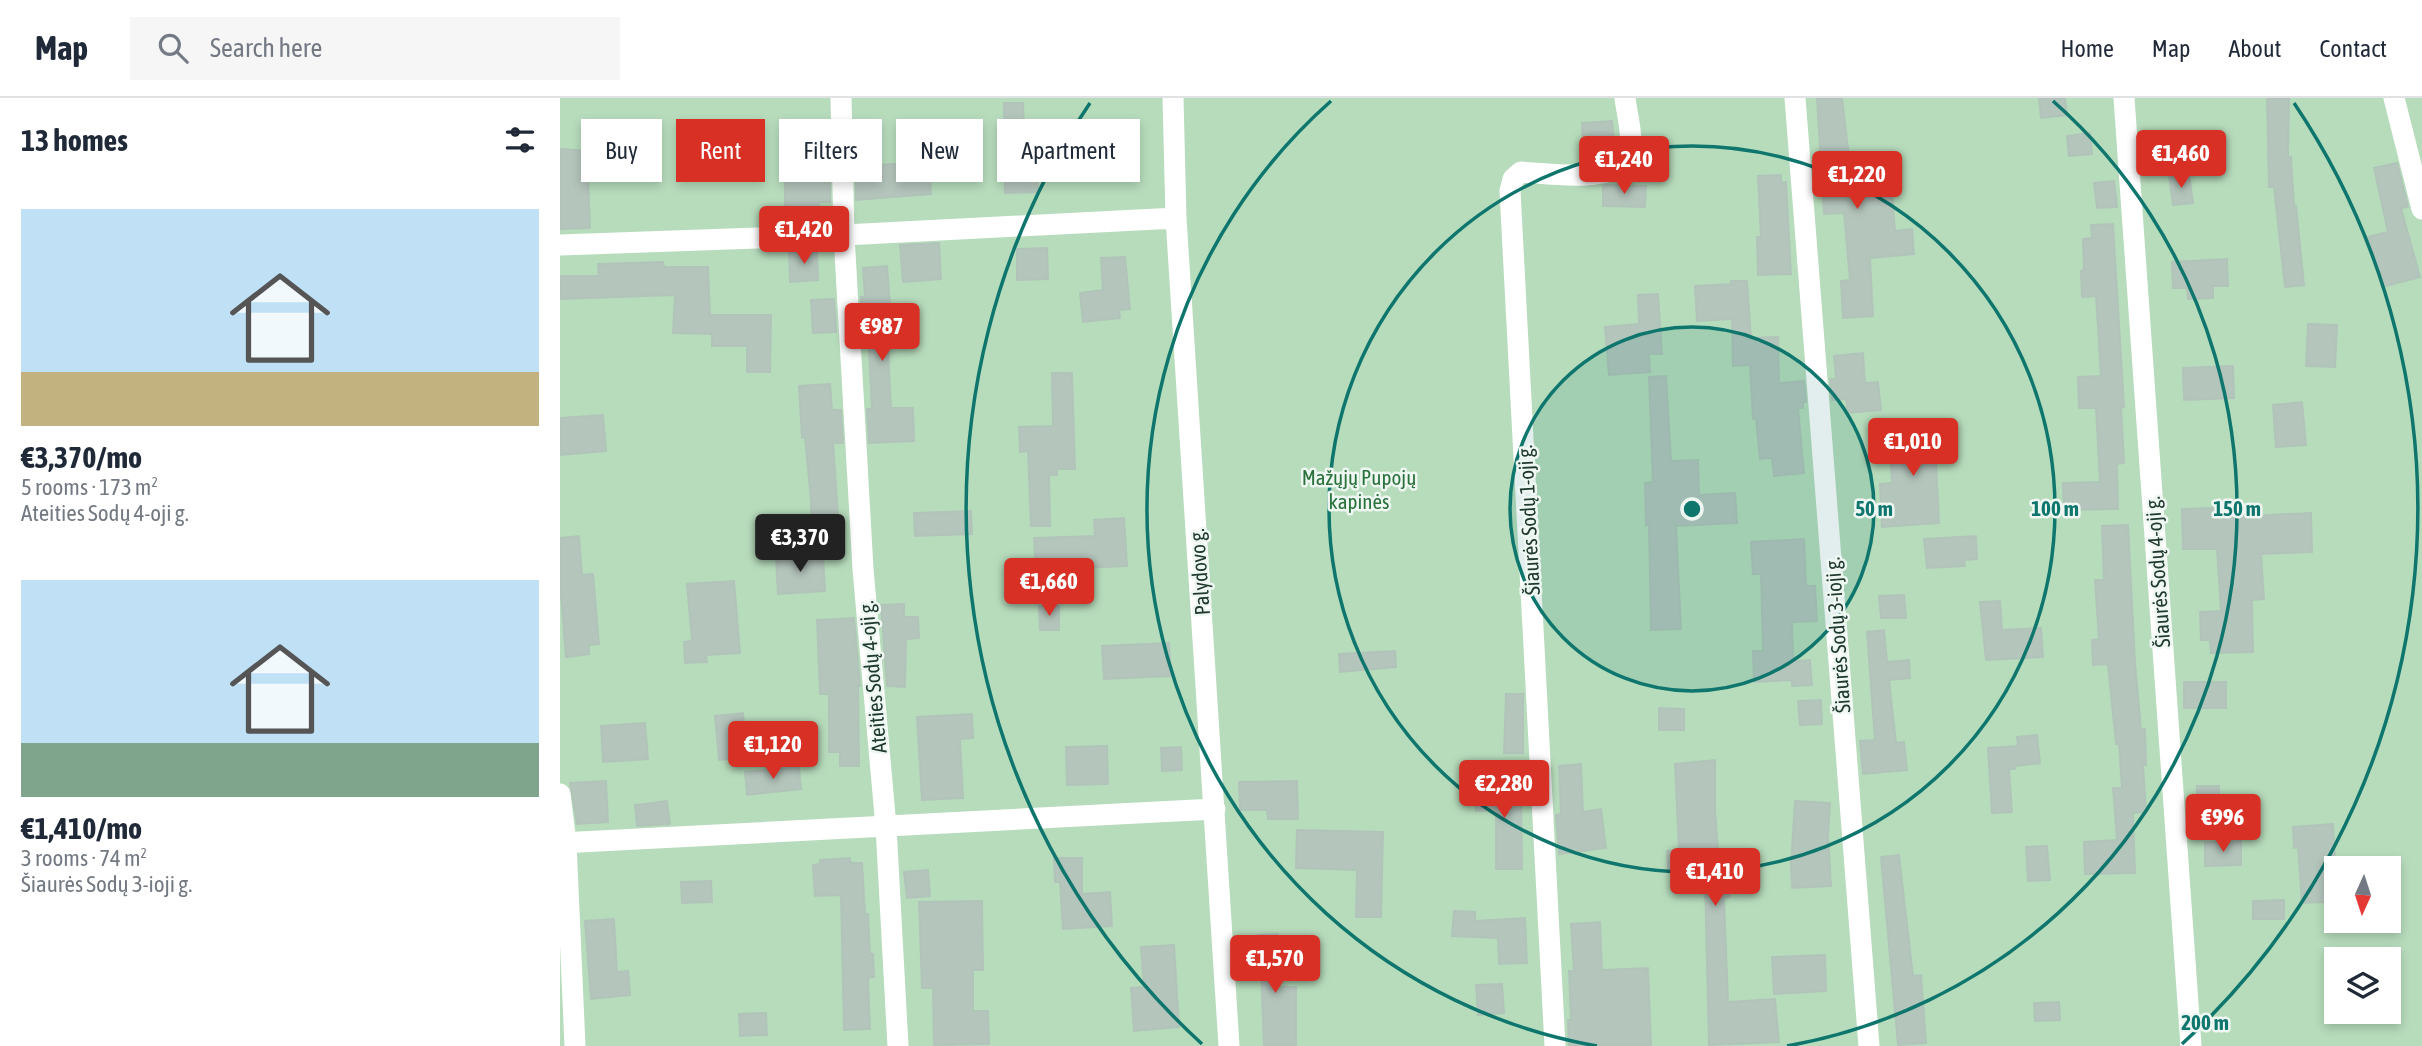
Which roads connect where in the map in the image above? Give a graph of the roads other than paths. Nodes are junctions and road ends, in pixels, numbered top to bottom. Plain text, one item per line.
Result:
1 (841, 98) edge
2 (1173, 98) edge
3 (1625, 98) edge
4 (1795, 98) edge
5 (2124, 98) edge
6 (2394, 98) edge
7 (2422, 209) edge
8 (1176, 218) junction
9 (844, 235) junction
10 (560, 245) edge
11 (560, 794) edge
12 (1214, 809) junction
13 (886, 827) junction
14 (563, 843) edge
15 (575, 1046) edge
16 (898, 1046) edge
17 (1228, 1046) edge
18 (1555, 1046) edge
19 (1869, 1046) edge
20 (2191, 1046) edge

1 - 9 street, Ateities Sodų 4-oji g.
2 - 8 street, Palydovo g.
3 - 18 street, Šiaurės Sodų 1-oji g.
4 - 19 street, Šiaurės Sodų 3-ioji g.
5 - 20 street, Šiaurės Sodų 4-oji g.
6 - 7 street
8 - 9 street
8 - 12 street, Palydovo g.
9 - 10 street
9 - 13 street, Ateities Sodų 4-oji g.
11 - 14 street
12 - 13 street
12 - 17 street, Palydovo g.
13 - 14 street
13 - 16 street, Ateities Sodų 4-oji g.
14 - 15 street

